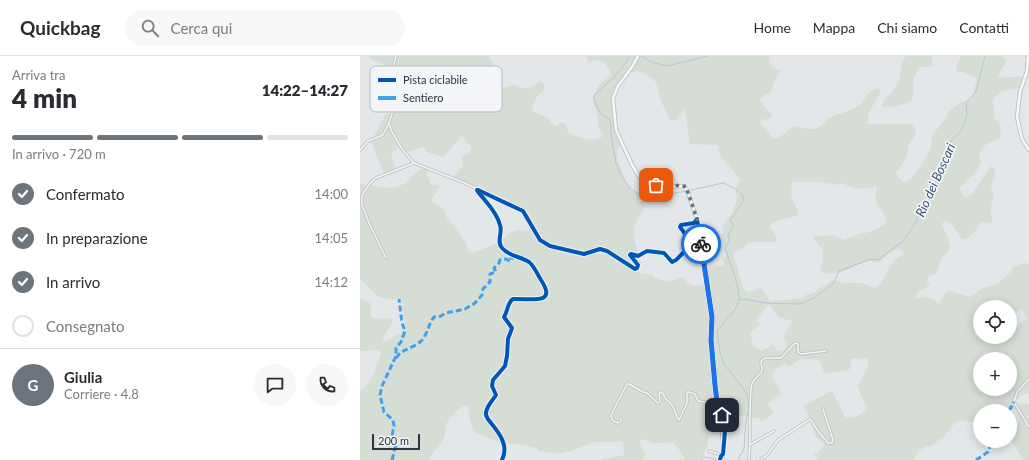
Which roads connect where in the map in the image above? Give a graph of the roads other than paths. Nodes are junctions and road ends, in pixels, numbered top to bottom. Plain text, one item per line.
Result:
1 (396, 56) edge
2 (638, 56) edge
3 (1028, 56) edge
4 (393, 66) edge
5 (392, 112) edge
6 (389, 123) junction
7 (360, 150) edge
8 (1029, 150) edge
9 (414, 163) junction
10 (477, 190) junction
11 (697, 219) junction
12 (501, 227) dead end
13 (386, 258) dead end
14 (826, 351) dead end
15 (1029, 379) edge
16 (823, 409) dead end
17 (621, 418) dead end
18 (1029, 427) edge
19 (774, 431) dead end
20 (724, 443) junction
21 (751, 444) junction
22 (709, 451) dead end
23 (722, 457) edge
24 (749, 460) edge
25 (761, 460) edge

1 - 4 street
2 - 11 street
3 - 8 street
5 - 6 street
6 - 7 street
6 - 9 street
9 - 10 street
9 - 13 street
10 - 11 street
10 - 12 street
11 - 20 street
14 - 21 street
15 - 18 street
16 - 25 street
17 - 20 street
19 - 21 street
20 - 23 street
21 - 24 street
22 - 23 street

